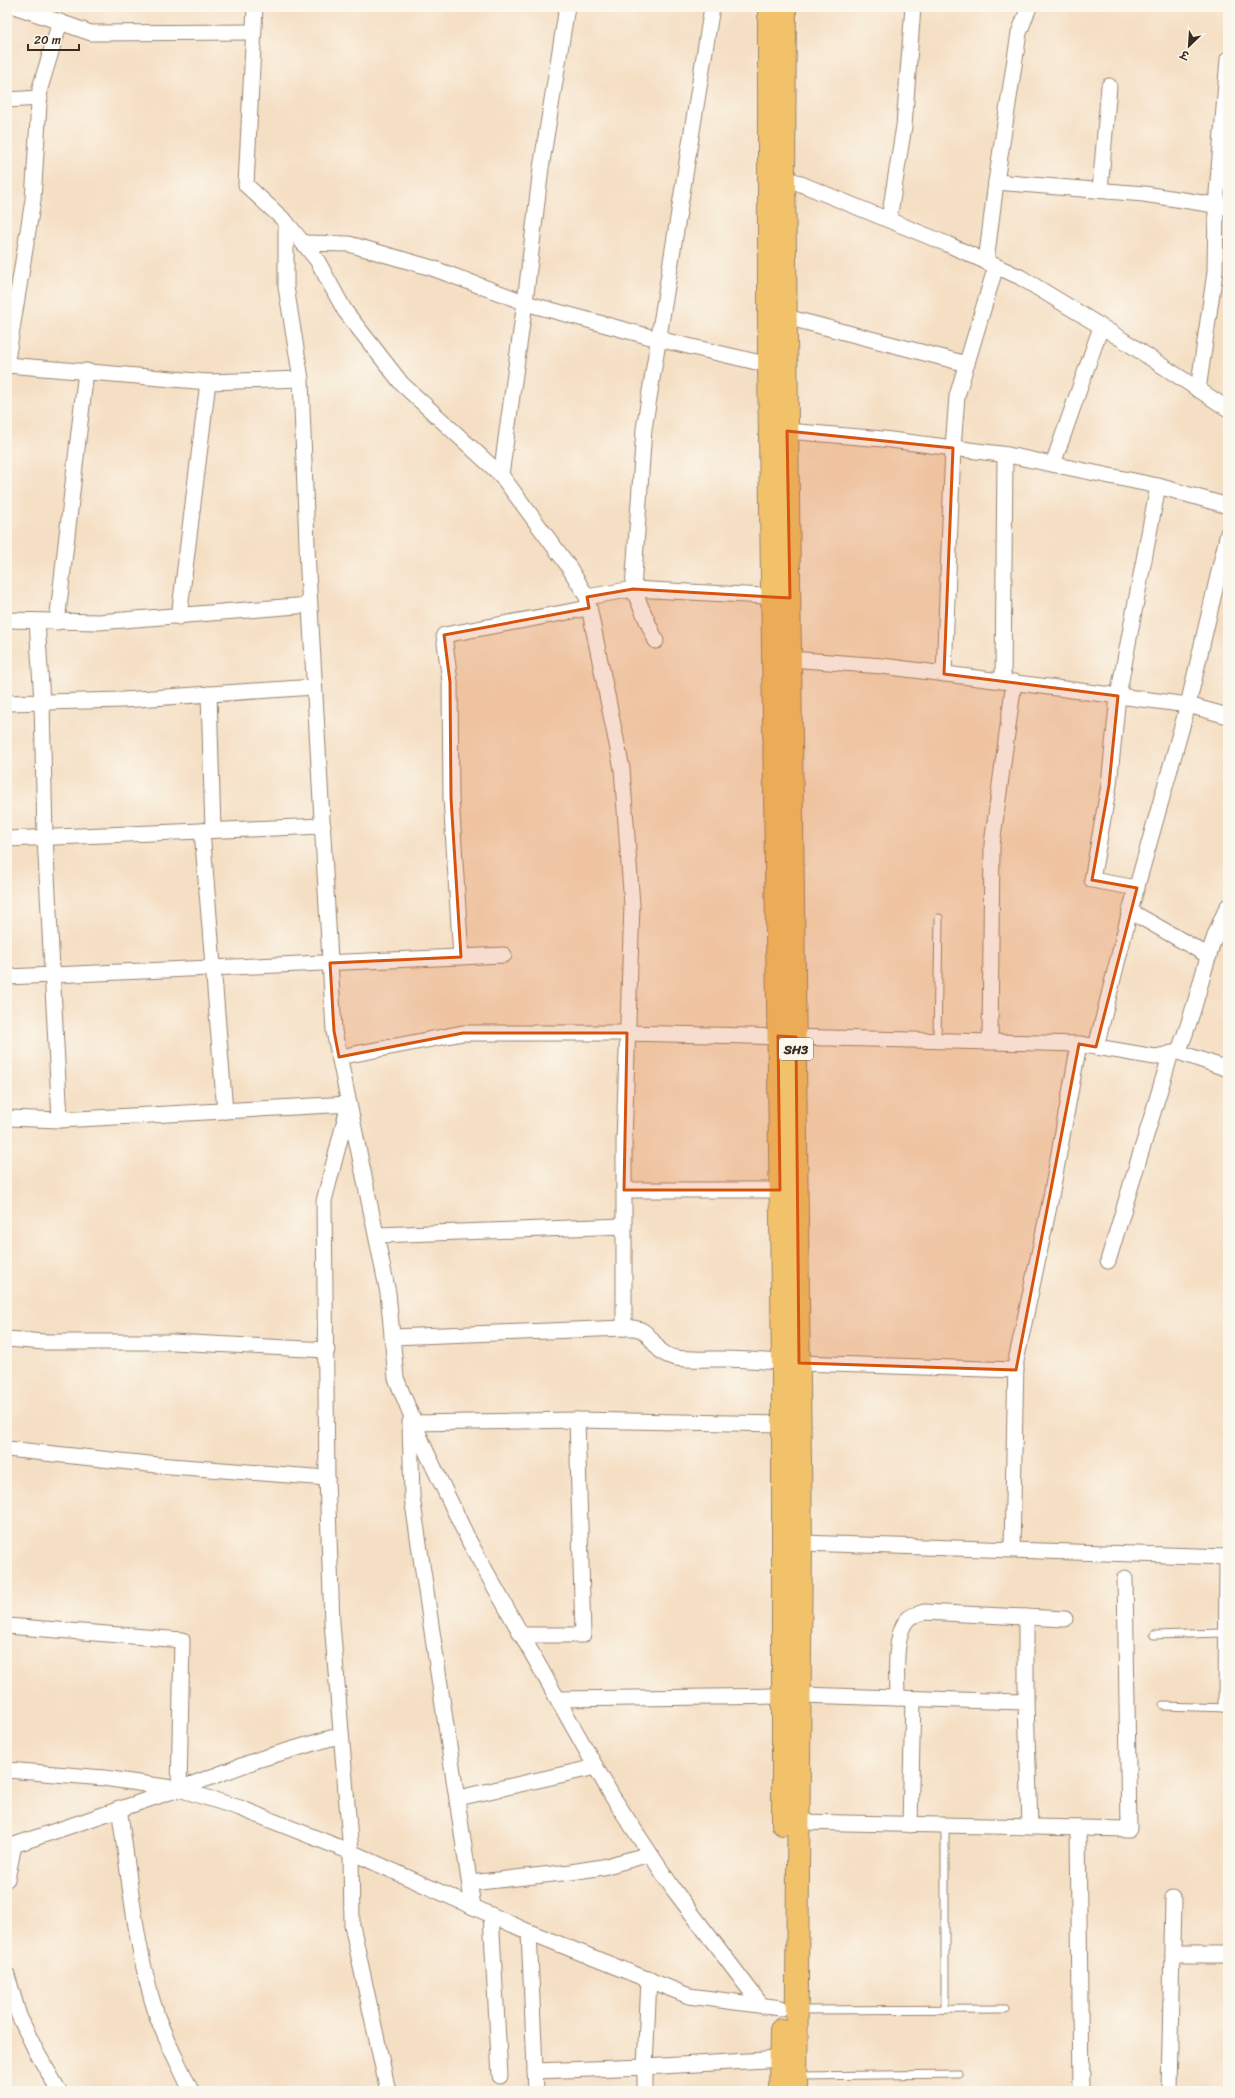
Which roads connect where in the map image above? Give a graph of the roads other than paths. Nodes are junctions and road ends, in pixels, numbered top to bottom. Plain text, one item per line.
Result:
1 (17, 7) edge
2 (255, 7) edge
3 (567, 7) edge
4 (712, 7) edge
5 (769, 7) edge
6 (785, 7) edge
7 (913, 7) edge
8 (1029, 7) edge
9 (60, 22) junction
10 (253, 32) junction
11 (1228, 59) edge
12 (1109, 86) dead end
13 (40, 98) junction
14 (7, 100) edge
15 (784, 177) junction
16 (996, 182) junction
17 (1100, 190) junction
18 (1222, 206) edge
19 (889, 219) junction
20 (286, 222) junction
21 (303, 243) junction
22 (991, 264) junction
23 (525, 302) junction
24 (786, 317) junction
25 (1101, 327) junction
26 (658, 339) junction
27 (7, 360) edge
28 (967, 364) junction
29 (7, 365) edge
30 (769, 365) junction
31 (86, 371) junction
32 (301, 379) junction
33 (208, 382) junction
34 (1198, 390) junction
35 (1228, 409) edge
36 (788, 431) junction
37 (953, 448) junction
38 (1005, 455) junction
39 (1053, 464) junction
40 (501, 475) junction
41 (1158, 486) junction
42 (1228, 506) edge
43 (1228, 533) edge
44 (633, 589) junction
45 (781, 597) junction
46 (588, 603) junction
47 (309, 605) junction
48 (179, 616) junction
49 (7, 620) edge
50 (37, 621) junction
51 (57, 622) junction
52 (656, 641) dead end
53 (790, 659) junction
54 (944, 674) junction
55 (1008, 682) junction
56 (314, 687) junction
57 (209, 694) junction
58 (1118, 696) junction
59 (42, 702) junction
60 (7, 704) edge
61 (1188, 705) junction
62 (1228, 716) edge
63 (323, 826) junction
64 (208, 831) junction
65 (45, 837) junction
66 (7, 839) edge
67 (1137, 888) junction
68 (1228, 906) edge
69 (1130, 910) junction
70 (939, 918) dead end
71 (504, 955) dead end
72 (1209, 956) junction
73 (461, 957) junction
74 (330, 963) junction
75 (212, 968) junction
76 (54, 975) junction
77 (7, 978) edge
78 (627, 1033) junction
79 (787, 1036) junction
80 (937, 1041) junction
81 (990, 1042) junction
82 (1079, 1044) junction
83 (1096, 1047) junction
84 (1175, 1053) junction
85 (339, 1057) junction
86 (1228, 1069) edge
87 (349, 1104) junction
88 (225, 1111) junction
89 (7, 1118) edge
90 (60, 1120) junction
91 (624, 1190) junction
92 (780, 1190) junction
93 (624, 1226) junction
94 (377, 1235) junction
95 (1108, 1261) dead end
96 (624, 1328) junction
97 (392, 1337) junction
98 (7, 1339) edge
99 (327, 1350) junction
100 (791, 1362) junction
101 (1016, 1370) junction
102 (412, 1418) junction
103 (577, 1420) junction
104 (783, 1424) junction
105 (7, 1448) edge
106 (327, 1478) junction
107 (801, 1544) junction
108 (1012, 1550) junction
109 (1225, 1557) edge
110 (1125, 1578) dead end
111 (1026, 1617) junction
112 (1065, 1619) dead end
113 (7, 1626) edge
114 (1222, 1633) junction
115 (522, 1634) junction
116 (1154, 1634) dead end
117 (792, 1696) junction
118 (897, 1698) junction
119 (558, 1699) junction
120 (913, 1699) junction
121 (1026, 1702) junction
122 (1163, 1706) dead end
123 (1225, 1708) edge
124 (341, 1735) junction
125 (596, 1767) junction
126 (7, 1770) edge
127 (179, 1789) junction
128 (458, 1798) junction
129 (120, 1808) junction
130 (798, 1822) junction
131 (910, 1825) junction
132 (945, 1826) junction
133 (1030, 1827) junction
134 (1078, 1828) junction
135 (10, 1846) edge
136 (351, 1852) junction
137 (650, 1854) junction
138 (7, 1879) edge
139 (470, 1883) junction
140 (1173, 1898) dead end
141 (473, 1907) junction
142 (491, 1915) junction
143 (529, 1932) junction
144 (1172, 1955) junction
145 (1228, 1955) edge
146 (7, 1974) edge
147 (649, 1979) junction
148 (779, 2008) junction
149 (945, 2009) junction
150 (1006, 2009) dead end
151 (780, 2059) junction
152 (645, 2067) junction
153 (535, 2071) junction
154 (959, 2074) dead end
155 (500, 2076) dead end
156 (796, 2084) edge
157 (59, 2091) edge
158 (191, 2091) edge
159 (388, 2091) edge
160 (536, 2091) edge
161 (645, 2091) edge
162 (780, 2091) edge
163 (1081, 2091) edge
164 (1169, 2091) edge

1 - 9 street
2 - 10 street
3 - 23 street
4 - 26 street
5 - 30 main road, SH3
6 - 15 main road, SH3
7 - 19 street
8 - 16 street
9 - 10 street
9 - 13 street
10 - 20 street
11 - 18 street
12 - 17 street
13 - 14 street
13 - 27 street
15 - 19 street
15 - 24 main road, SH3
16 - 17 street
16 - 22 street
17 - 18 street
18 - 34 street
19 - 22 street
20 - 21 street
20 - 32 street
21 - 23 street
21 - 40 street
22 - 25 street
22 - 28 street
23 - 26 street
23 - 40 street
24 - 28 street
24 - 36 main road, SH3
25 - 34 street
25 - 39 street
26 - 30 street
26 - 44 street
28 - 37 street
29 - 31 street
30 - 45 main road, SH3
31 - 33 street
31 - 51 street
32 - 33 street
32 - 47 street
33 - 48 street
34 - 35 street
36 - 37 street
36 - 45 main road, SH3
37 - 38 street
37 - 54 street
38 - 39 street
38 - 55 street
39 - 41 street
40 - 46 street
41 - 42 street
41 - 58 street
43 - 61 street
44 - 45 street
44 - 46 street
44 - 52 street
45 - 53 main road, SH3
45 - 79 main road, SH3
46 - 73 street
46 - 78 street
47 - 48 street
47 - 56 street
48 - 51 street
49 - 50 street
50 - 51 street
50 - 59 street
53 - 54 street
53 - 79 main road, SH3
54 - 55 street
55 - 58 street
55 - 81 street
56 - 57 street
56 - 63 street
57 - 59 street
57 - 64 street
58 - 61 street
58 - 67 street
59 - 60 street
59 - 65 street
61 - 62 street
61 - 67 street
63 - 64 street
63 - 74 street
64 - 65 street
64 - 75 street
65 - 66 street
65 - 76 street
67 - 69 street
68 - 72 street
69 - 72 street
69 - 83 street
70 - 80 lane
71 - 73 street
72 - 84 street
73 - 74 street
74 - 75 street
74 - 85 street
75 - 76 street
75 - 88 street
76 - 77 street
76 - 90 street
78 - 79 street
78 - 85 street
78 - 91 street
79 - 80 street
79 - 92 main road, SH3
79 - 100 main road, SH3
80 - 81 street
81 - 82 street
82 - 83 street
82 - 101 street
83 - 84 street
84 - 86 street
84 - 95 street
85 - 87 street
87 - 88 street
87 - 94 street
87 - 99 street
88 - 90 street
89 - 90 street
91 - 92 street
91 - 93 street
92 - 100 main road, SH3
93 - 94 street
93 - 96 street
94 - 97 street
96 - 97 street
96 - 100 street
97 - 102 street
98 - 99 street
99 - 106 street
100 - 101 street
100 - 104 main road, SH3
100 - 107 main road, SH3
101 - 108 street
102 - 103 street
102 - 115 street
102 - 128 street
103 - 104 street
103 - 115 street
104 - 117 main road, SH3
105 - 106 street
106 - 124 street
107 - 108 street
107 - 117 main road, SH3
108 - 109 street
109 - 114 lane
110 - 134 street
111 - 112 street
111 - 118 street
111 - 121 street
113 - 127 street
114 - 116 lane
114 - 123 lane
115 - 119 street
117 - 118 street
117 - 119 street
117 - 130 main road, SH3
117 - 148 main road, SH3
118 - 120 street
119 - 125 street
120 - 121 street
120 - 131 street
121 - 133 street
122 - 123 lane
124 - 127 street
124 - 136 street
125 - 128 street
125 - 137 street
126 - 127 street
127 - 129 street
127 - 136 street
128 - 139 street
129 - 135 street
129 - 158 street
130 - 131 street
130 - 148 main road, SH3
131 - 132 street
132 - 133 street
132 - 149 lane
133 - 134 street
134 - 163 street
135 - 138 street
136 - 141 street
136 - 159 street
137 - 139 street
137 - 148 street
139 - 141 street
140 - 144 street
141 - 142 street
142 - 143 street
142 - 155 street
143 - 147 street
143 - 153 street
144 - 145 street
144 - 164 street
146 - 157 street
147 - 148 street
147 - 152 street
148 - 149 lane
148 - 151 main road, SH3
148 - 156 main road, SH3
149 - 150 lane
151 - 152 street
151 - 162 main road, SH3
152 - 153 street
152 - 161 street
153 - 160 street
154 - 156 lane

